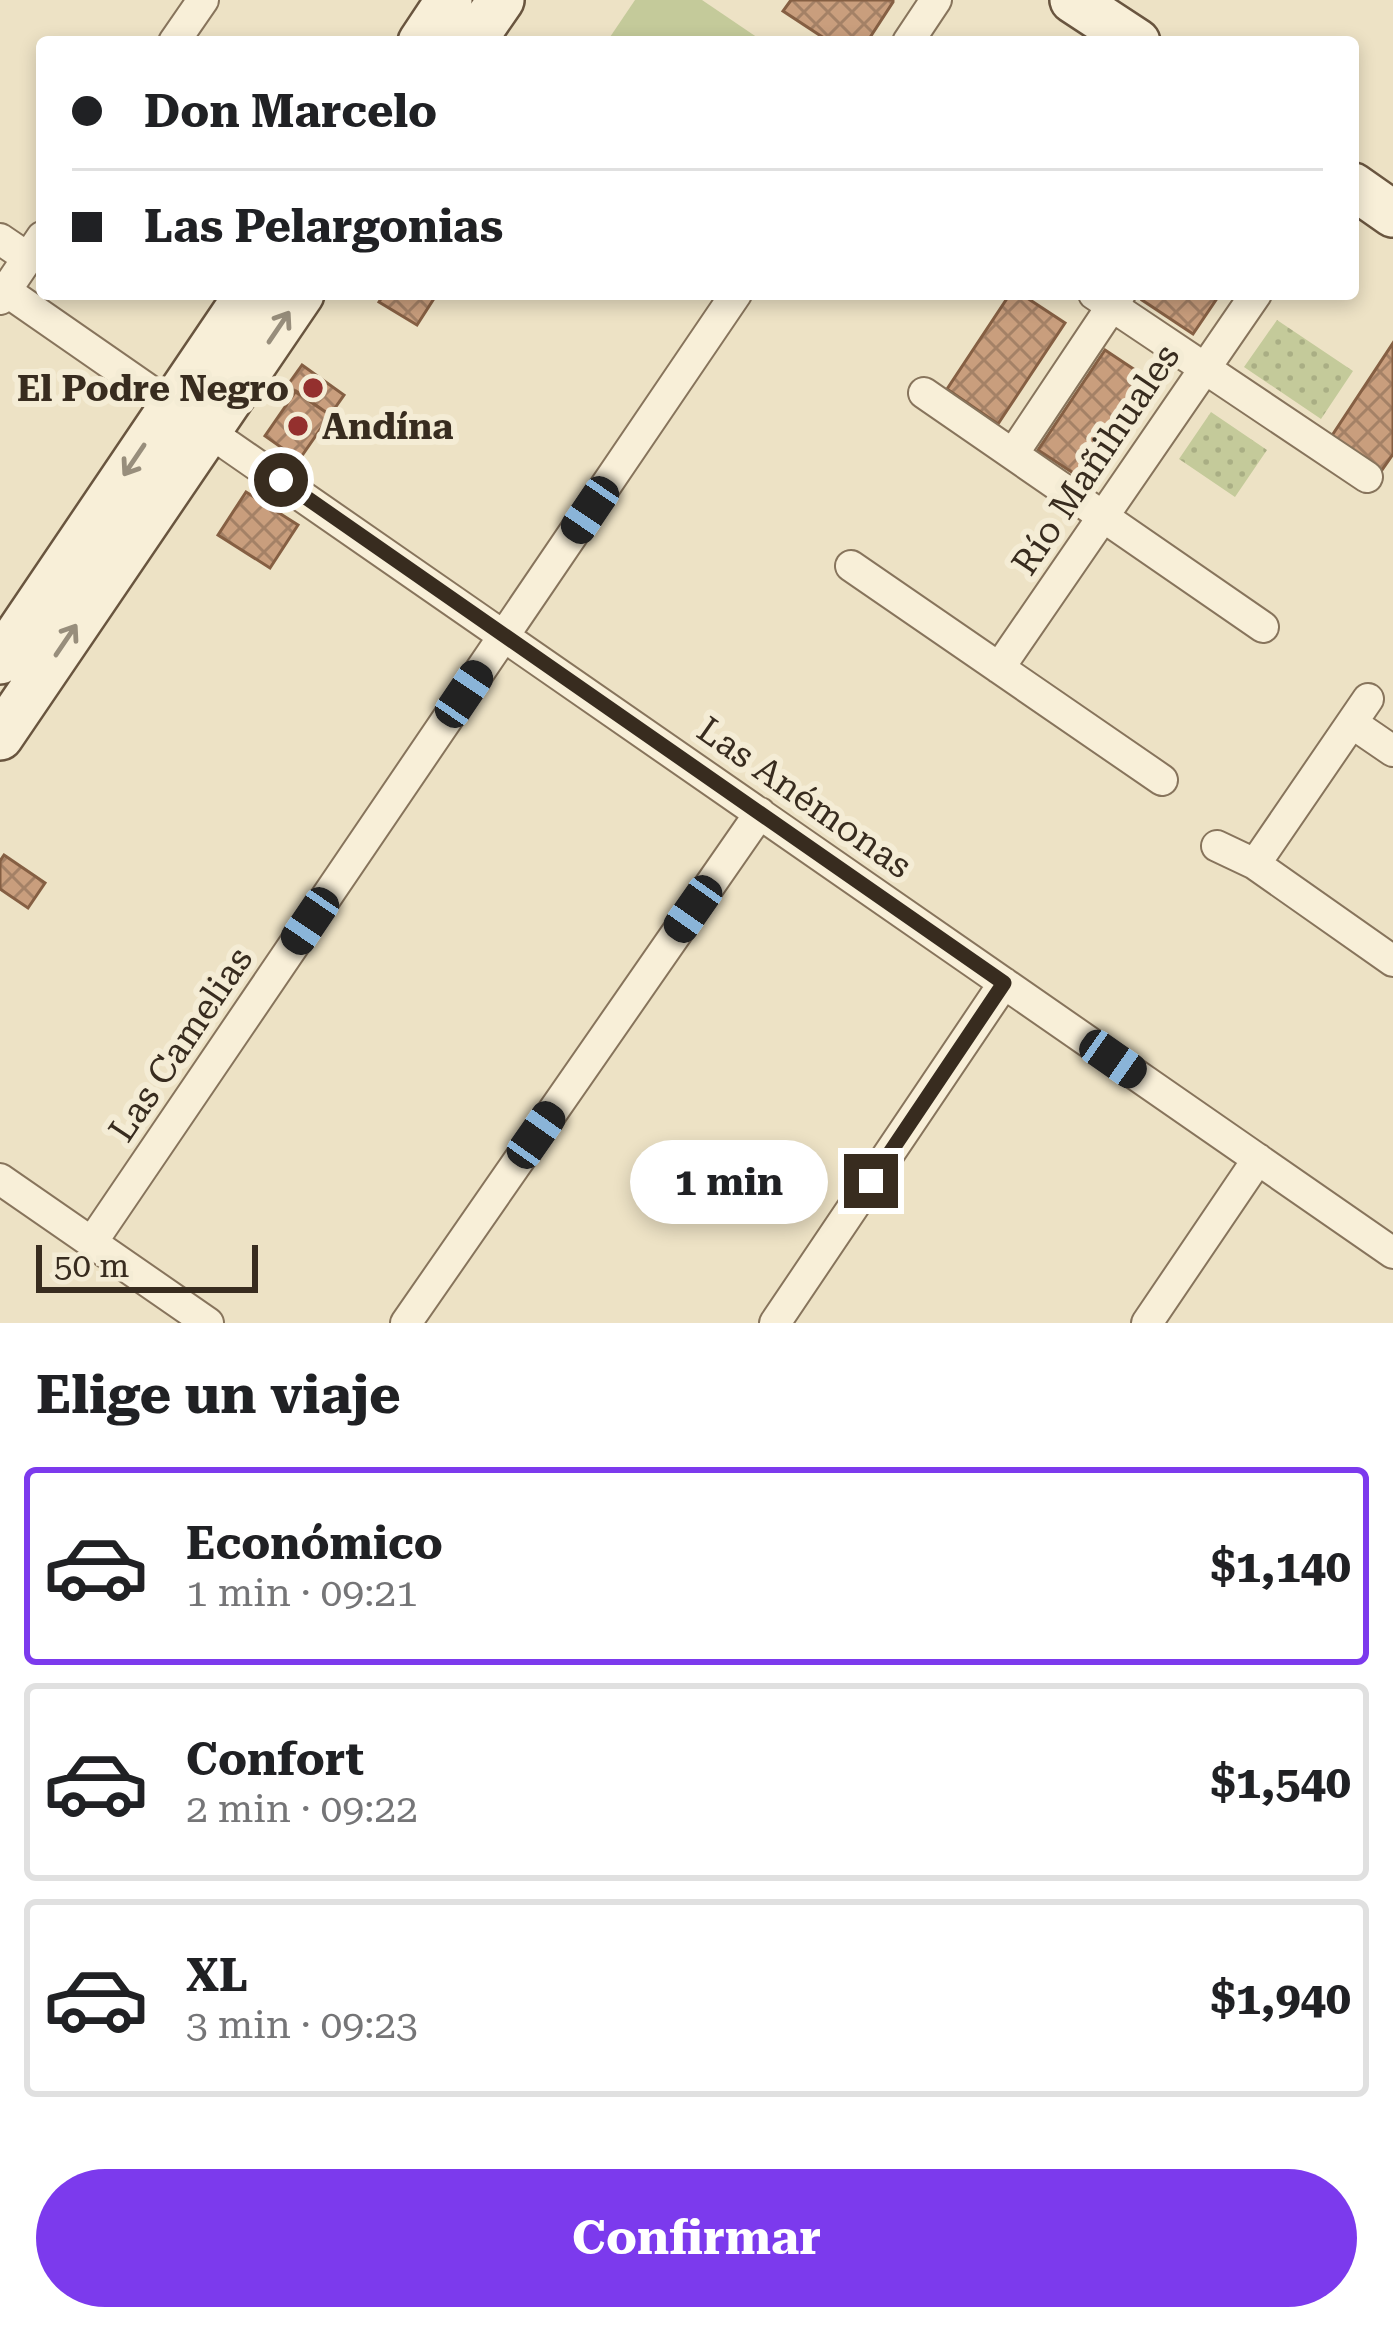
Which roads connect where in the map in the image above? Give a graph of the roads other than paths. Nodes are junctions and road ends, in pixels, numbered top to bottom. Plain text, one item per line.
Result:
1 (203, 0) edge
2 (501, 0) edge
3 (936, 0) edge
4 (1073, 0) edge
5 (441, 19) edge
6 (178, 36) edge
7 (912, 36) edge
8 (1128, 36) edge
9 (1359, 190) edge
10 (1393, 214) edge
11 (0, 239) edge
12 (35, 247) edge
13 (3, 295) edge
14 (244, 300) edge
15 (297, 300) edge
16 (732, 300) edge
17 (1107, 300) edge
18 (1111, 300) edge
19 (1252, 300) edge
20 (1205, 368) junction
21 (924, 393) dead end
22 (172, 404) junction
23 (209, 430) junction
24 (1013, 454) junction
25 (1366, 477) dead end
26 (1103, 517) junction
27 (851, 566) dead end
28 (1263, 628) dead end
29 (505, 635) junction
30 (0, 661) edge
31 (999, 668) junction
32 (0, 737) edge
33 (1393, 751) edge
34 (1162, 780) dead end
35 (760, 813) junction
36 (1217, 846) dead end
37 (1255, 864) junction
38 (1393, 961) edge
39 (1004, 983) junction
40 (1258, 1159) junction
41 (0, 1179) edge
42 (92, 1242) junction
43 (1393, 1253) edge
44 (208, 1323) edge
45 (406, 1323) edge
46 (775, 1323) edge
47 (1147, 1323) edge

1 - 6 street
2 - 5 main road
3 - 7 street
4 - 8 main road
9 - 10 main road
11 - 12 street
12 - 13 street
13 - 22 street, Las Anémonas
14 - 22 main road
23 -> 15 main road
16 - 29 street, Las Camelias
17 - 24 street
18 - 20 street
19 - 20 street, Río Mañihuales
20 - 25 street
20 - 26 street, Río Mañihuales
21 - 24 street
22 - 23 street, Las Anémonas
22 -> 30 main road
23 - 29 street, Las Anémonas
32 -> 23 main road
24 - 26 street
26 - 28 street
26 - 31 street, Río Mañihuales
27 - 31 street
29 - 35 street, Las Anémonas
29 - 42 street, Las Camelias
31 - 34 street
33 - 37 street
35 - 39 street, Las Anémonas
35 - 45 street
36 - 37 street
37 - 38 street
39 - 40 street, Las Anémonas
39 - 46 street
40 - 43 street, Las Anémonas
40 - 47 street
41 - 42 street
42 - 44 street

